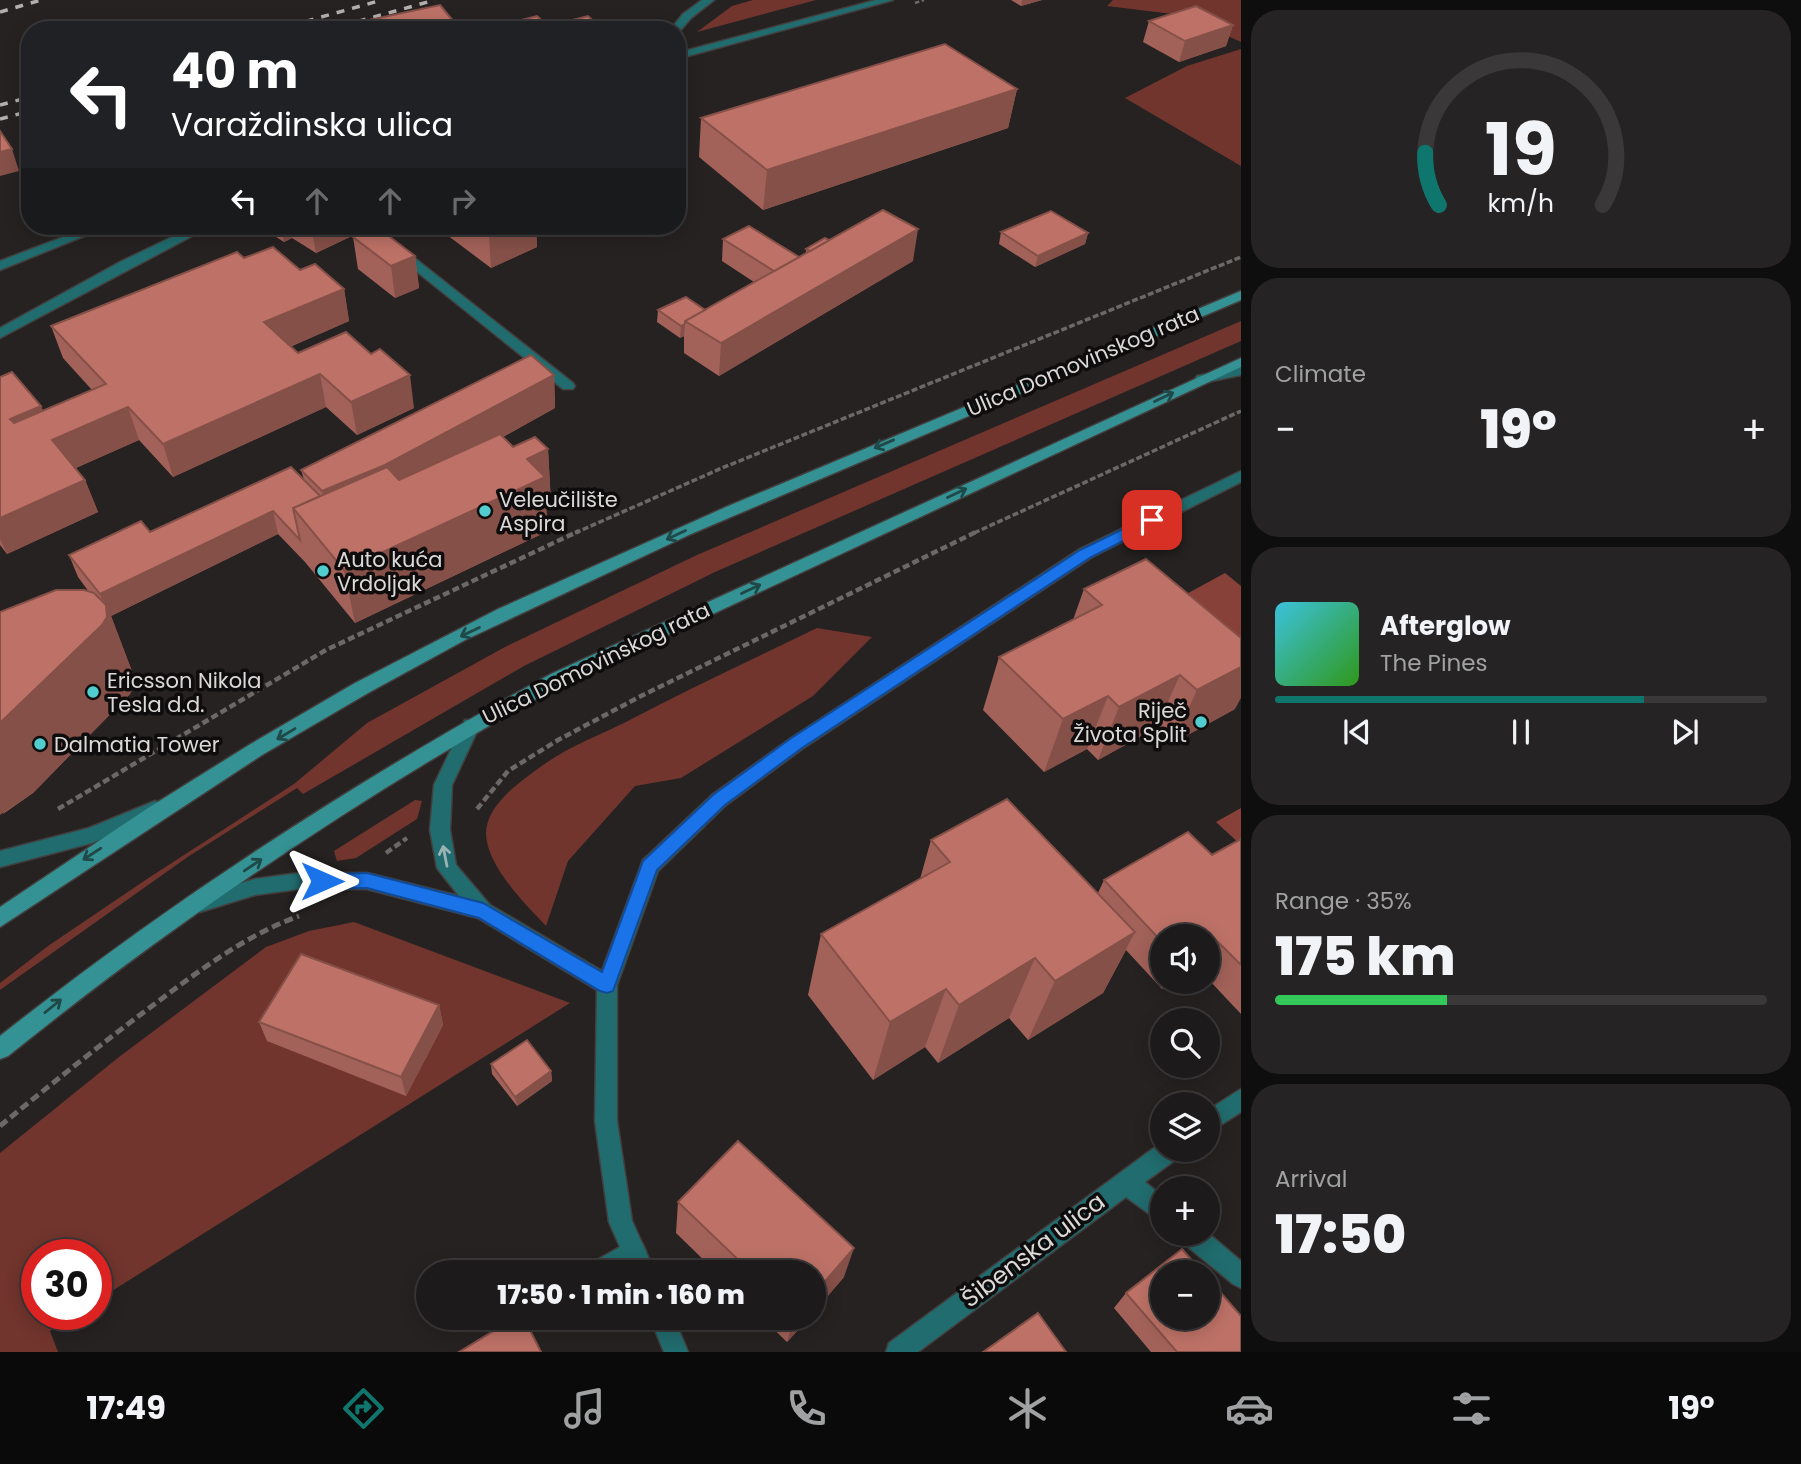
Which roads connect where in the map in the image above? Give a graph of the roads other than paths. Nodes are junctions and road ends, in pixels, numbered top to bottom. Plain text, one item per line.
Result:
1 (709, 0) edge
2 (888, 0) edge
3 (683, 21) edge
4 (686, 54) edge
5 (79, 235) edge
6 (187, 235) edge
7 (377, 235) edge
8 (0, 265) edge
9 (1241, 295) edge
10 (0, 334) edge
11 (1241, 362) edge
12 (1241, 371) edge
13 (1202, 379) junction
14 (568, 386) dead end
15 (1241, 476) edge
16 (471, 725) junction
17 (177, 800) junction
18 (0, 859) edge
19 (197, 904) junction
20 (483, 911) junction
21 (0, 918) edge
22 (607, 985) junction
23 (0, 1049) edge
24 (1241, 1099) edge
25 (1220, 1114) edge
26 (1153, 1162) edge
27 (1125, 1181) junction
28 (1150, 1201) edge
29 (1205, 1246) edge
30 (638, 1260) edge
31 (1241, 1276) edge
32 (667, 1330) edge
33 (676, 1352) edge
34 (898, 1352) edge

1 - 3 street
2 - 4 street
5 - 8 street
6 - 10 street
7 - 14 street
9 -> 17 main road, Ulica Domovinskog rata
11 - 13 main road, Ulica Domovinskog rata
12 - 13 street
16 -> 13 main road, Ulica Domovinskog rata
15 - 22 street
19 -> 16 main road, Ulica Domovinskog rata
20 -> 16 street
17 - 18 street
17 -> 21 main road, Ulica Domovinskog rata
19 - 20 street
23 -> 19 main road, Ulica Domovinskog rata
20 - 22 street
22 - 30 street
24 - 25 street
26 - 27 street, Šibenska ulica
27 - 28 street
27 - 34 street, Šibenska ulica
29 - 31 street
32 - 33 street

